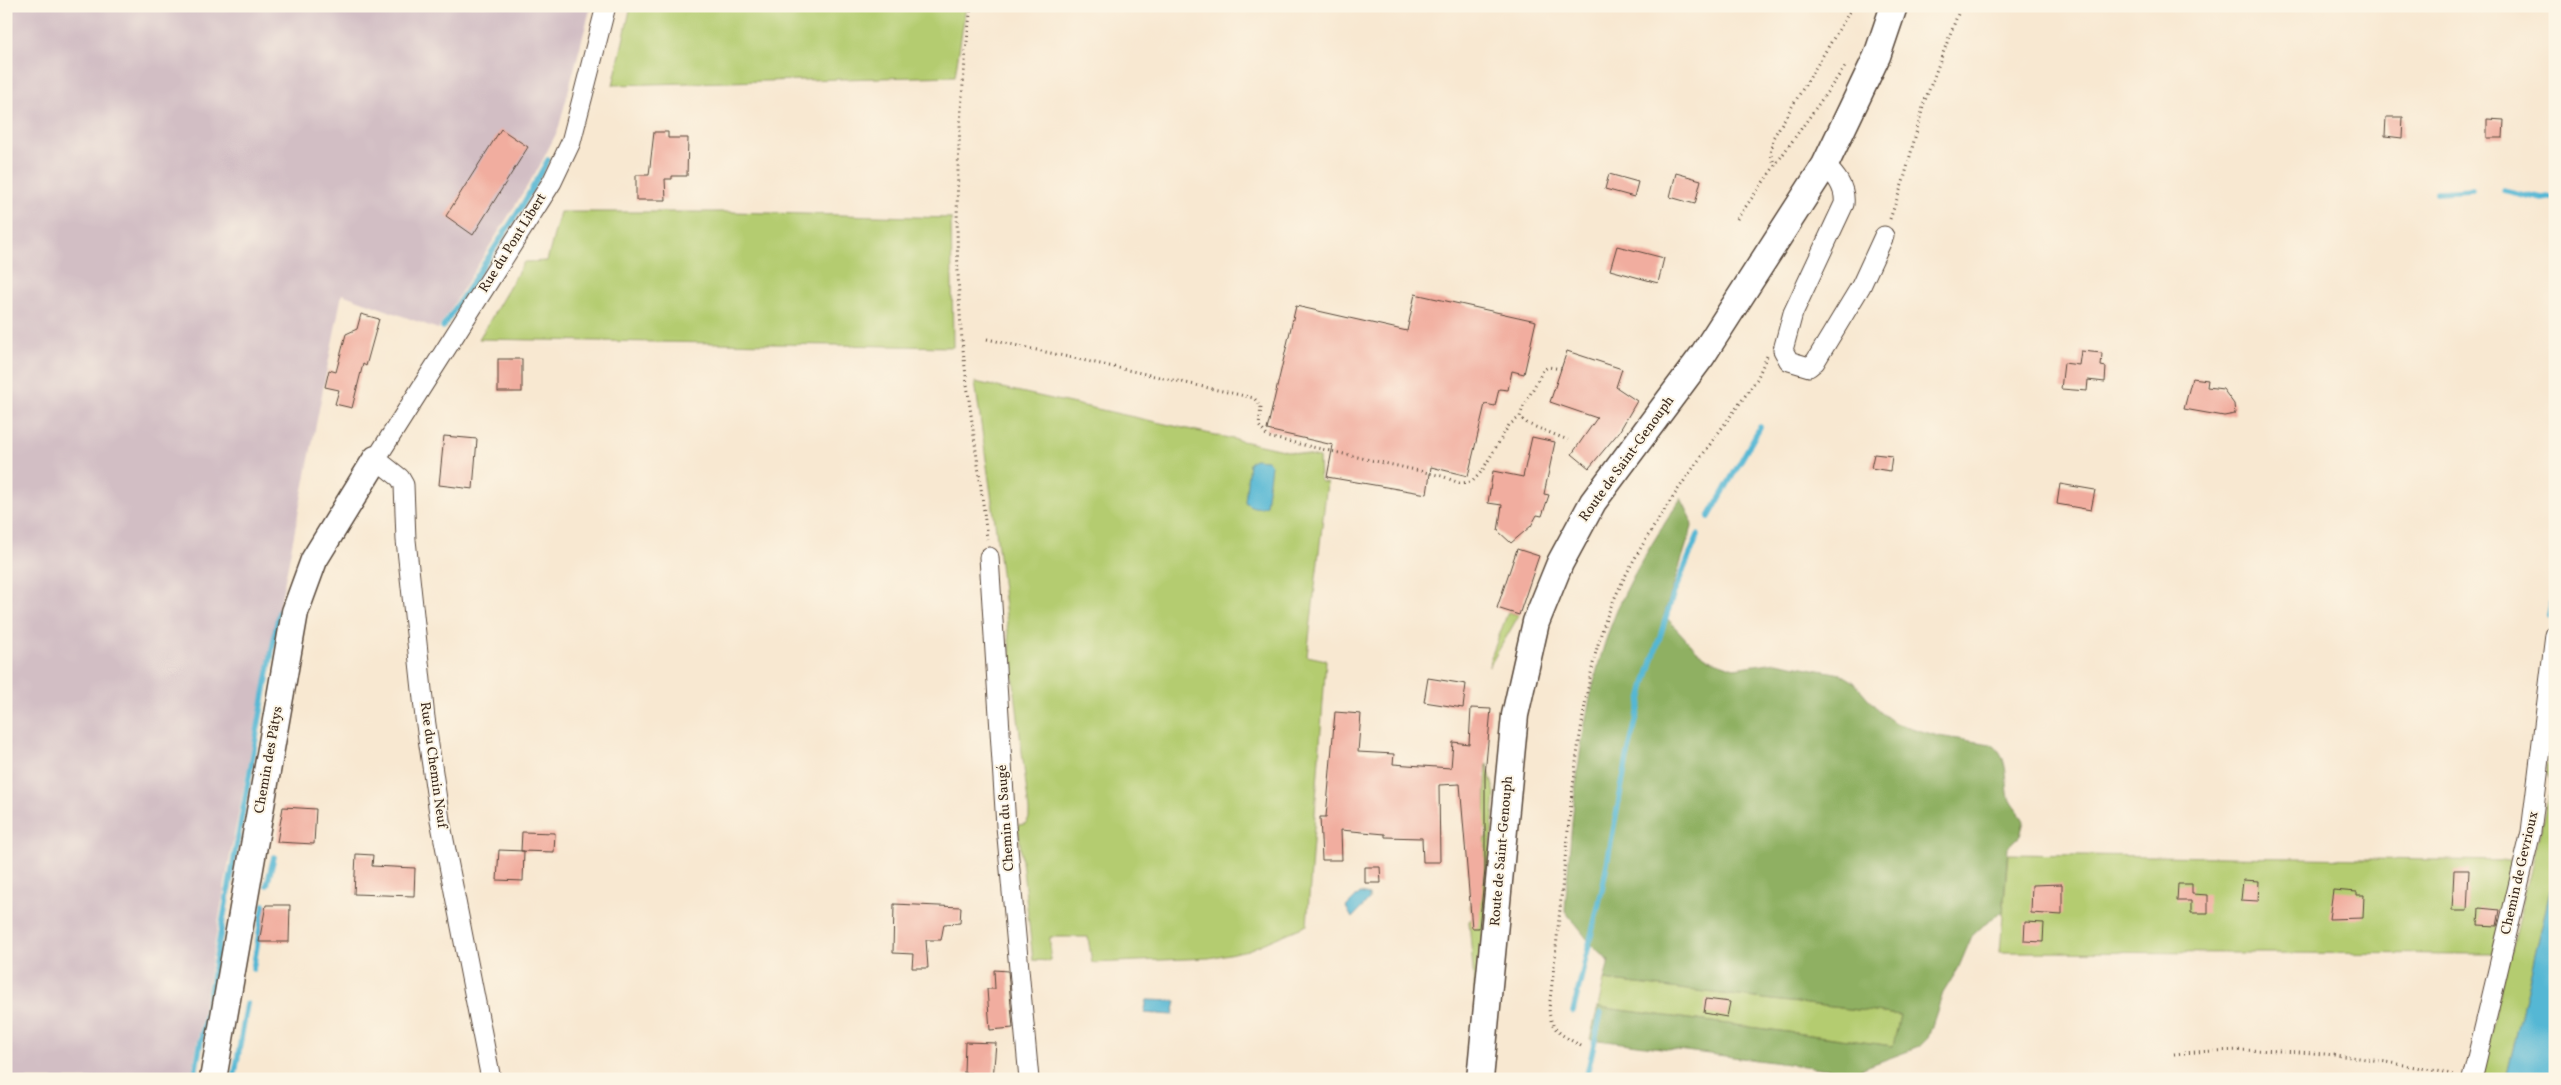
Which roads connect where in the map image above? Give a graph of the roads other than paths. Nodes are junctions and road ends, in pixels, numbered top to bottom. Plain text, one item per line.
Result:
1 (606, 6) edge
2 (1894, 6) edge
3 (1825, 164) junction
4 (1884, 236) road end
5 (376, 459) junction
6 (989, 557) road end
7 (2555, 635) edge
8 (2467, 1078) edge
9 (213, 1079) edge
10 (490, 1079) edge
11 (1029, 1079) edge
12 (1480, 1079) edge

1 - 5 street, Rue du Pont Libert
2 - 3 street, Route de Saint-Genouph
3 - 4 street
3 - 12 street, Route de Saint-Genouph
5 - 9 street, Chemin des Pâtys
5 - 10 street, Rue du Chemin Neuf
6 - 11 street, Chemin du Saugé
7 - 8 street, Chemin de Gevrioux

